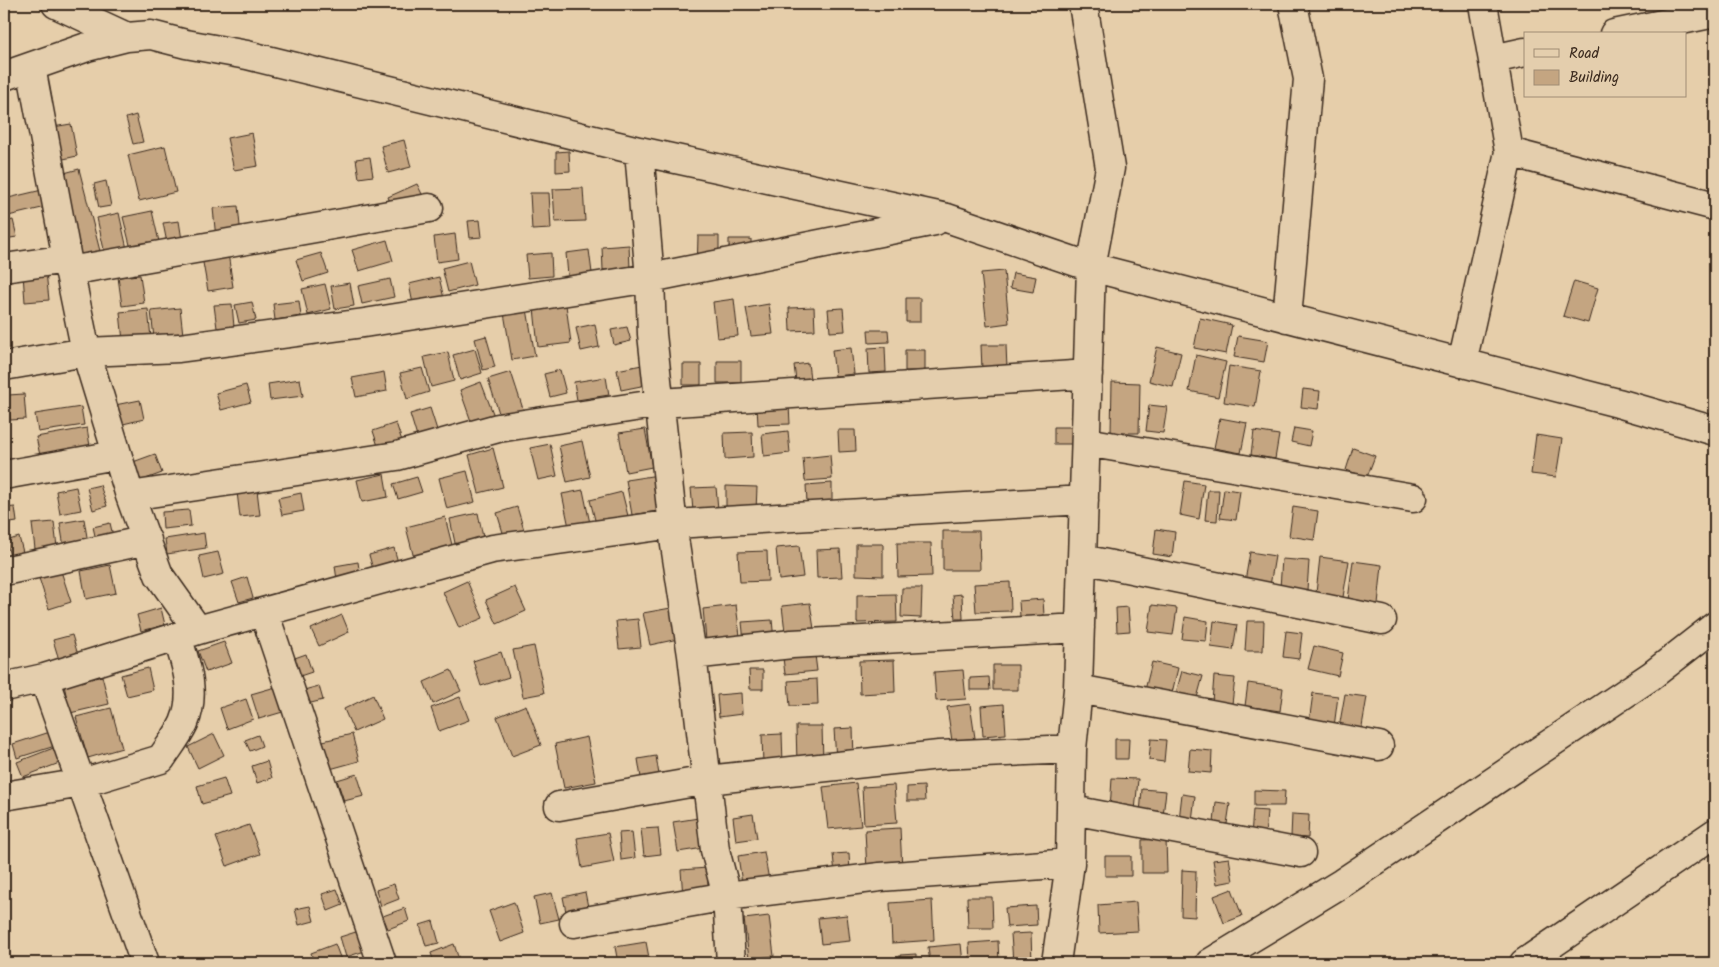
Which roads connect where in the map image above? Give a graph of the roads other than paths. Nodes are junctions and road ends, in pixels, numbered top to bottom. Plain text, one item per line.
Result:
1 (56, 4) edge
2 (1083, 4) edge
3 (1293, 4) edge
4 (1483, 4) edge
5 (1715, 13) edge
6 (1624, 32) edge
7 (127, 36) junction
8 (1524, 52) edge
9 (1493, 59) junction
10 (31, 67) junction
11 (4, 76) edge
12 (639, 151) junction
13 (1509, 152) junction
14 (1715, 206) edge
15 (429, 208) dead end
16 (947, 218) junction
17 (68, 265) junction
18 (1091, 267) junction
19 (4, 268) edge
20 (650, 278) junction
21 (1287, 318) junction
22 (86, 352) junction
23 (1462, 363) junction
24 (4, 366) edge
25 (1088, 374) junction
26 (661, 403) junction
27 (1715, 431) edge
28 (1086, 442) junction
29 (116, 455) junction
30 (4, 475) edge
31 (130, 496) junction
32 (1413, 498) dead end
33 (1084, 500) junction
34 (674, 524) junction
35 (147, 540) junction
36 (1082, 559) junction
37 (4, 571) edge
38 (264, 612) junction
39 (1382, 620) dead end
40 (1715, 626) edge
41 (1080, 628) junction
42 (188, 634) junction
43 (692, 655) junction
44 (44, 678) junction
45 (4, 687) edge
46 (1078, 689) junction
47 (1379, 746) dead end
48 (1072, 749) junction
49 (707, 780) junction
50 (82, 783) junction
51 (4, 796) edge
52 (560, 806) dead end
53 (1072, 810) junction
54 (1715, 833) edge
55 (1301, 853) dead end
56 (1070, 863) junction
57 (726, 896) junction
58 (574, 923) dead end
59 (146, 963) edge
60 (382, 963) edge
61 (731, 963) edge
62 (1056, 963) edge
63 (1210, 963) edge
64 (1524, 963) edge

1 - 7 street
2 - 18 street
3 - 21 street
4 - 9 street
5 - 6 street
7 - 10 street
7 - 12 street
8 - 9 street
9 - 13 street
10 - 11 street
10 - 17 street
12 - 16 street
12 - 20 street
13 - 14 street
13 - 23 street
15 - 17 street
16 - 18 street
16 - 20 street
17 - 19 street
17 - 22 street
18 - 21 street
18 - 25 street
20 - 22 street
20 - 26 street
21 - 23 street
22 - 24 street
22 - 29 street
23 - 27 street
25 - 26 street
25 - 28 street
26 - 31 street
26 - 34 street
28 - 32 street
28 - 33 street
29 - 30 street
29 - 31 street
31 - 35 street
33 - 34 street
33 - 36 street
34 - 38 street
34 - 43 street
35 - 37 street
35 - 42 street
36 - 39 street
36 - 41 street
38 - 42 street
38 - 60 street
40 - 63 street
41 - 43 street
41 - 46 street
42 - 44 street
42 - 50 street
43 - 49 street
44 - 45 street
44 - 50 street
46 - 47 street
46 - 48 street
48 - 49 street
48 - 53 street
49 - 52 street
49 - 57 street
50 - 51 street
50 - 59 street
53 - 55 street
53 - 56 street
54 - 64 street
56 - 57 street
56 - 62 street
57 - 58 street
57 - 61 street

